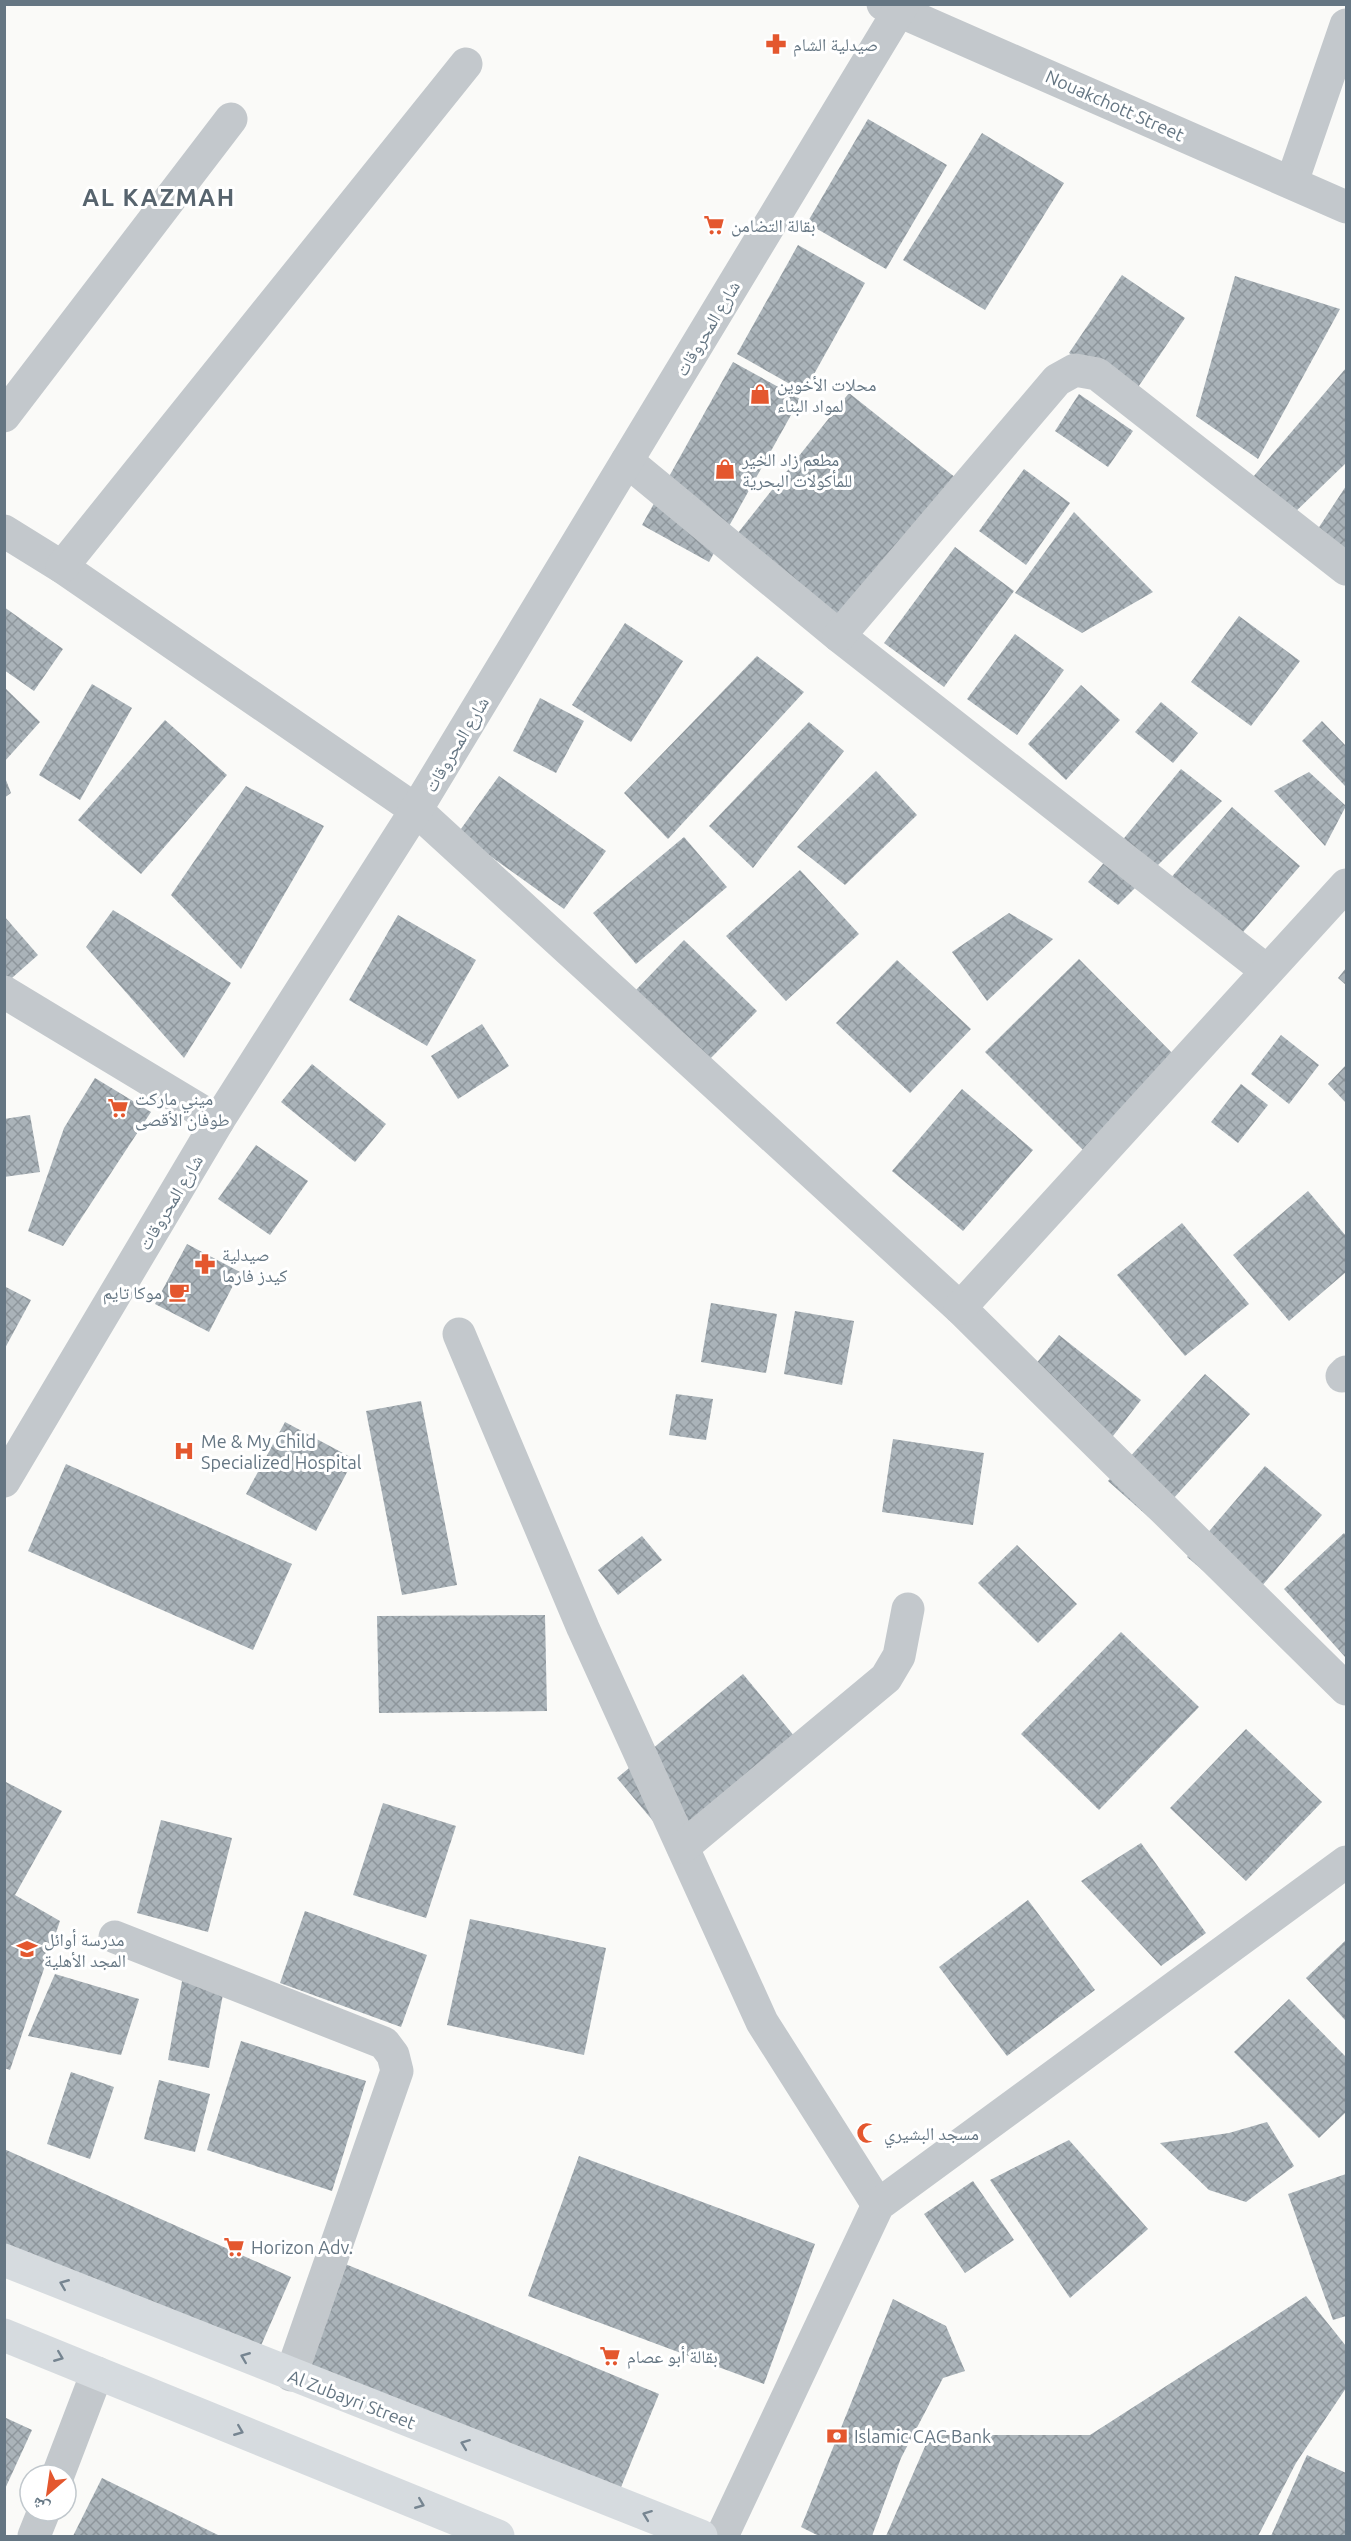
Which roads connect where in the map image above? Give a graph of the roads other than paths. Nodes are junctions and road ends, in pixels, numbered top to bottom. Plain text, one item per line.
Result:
1 (895, 7) edge
2 (1347, 25) edge
3 (466, 64) dead end
4 (231, 119) dead end
5 (1292, 182) junction
6 (1347, 207) edge
7 (4, 416) edge
8 (627, 460) junction
9 (4, 531) edge
10 (62, 567) junction
11 (1347, 569) edge
12 (839, 636) junction
13 (416, 810) junction
14 (1347, 885) edge
15 (1267, 971) junction
16 (4, 992) edge
17 (218, 1121) junction
18 (960, 1308) junction
19 (459, 1334) dead end
20 (4, 1481) edge
21 (908, 1609) dead end
22 (1347, 1689) edge
23 (682, 1847) junction
24 (1347, 1862) edge
25 (115, 1937) dead end
26 (878, 2205) junction
27 (4, 2260) edge
28 (4, 2335) edge
29 (97, 2373) junction
30 (291, 2375) junction
31 (63, 2463) edge
32 (498, 2536) edge
33 (701, 2536) edge
34 (722, 2536) edge

1 - 5 street, Nouakchott Street
1 - 8 street, شارع المحروقات
2 - 5 street
3 - 10 street
4 - 7 street
5 - 6 street, Nouakchott Street
8 - 12 street
8 - 13 street, شارع المحروقات
9 - 10 street
10 - 13 street
11 - 12 street
12 - 15 street
13 - 17 street, شارع المحروقات
13 - 18 street
14 - 15 street
15 - 18 street
16 - 17 street
17 - 20 street, شارع المحروقات
18 - 22 street
19 - 23 street
21 - 23 street
23 - 26 street
24 - 26 street
25 - 30 street
26 - 34 street
30 -> 27 main road, Al Zubayri Street
28 -> 29 main road
29 - 31 street
29 -> 32 main road
33 -> 30 main road, Al Zubayri Street

